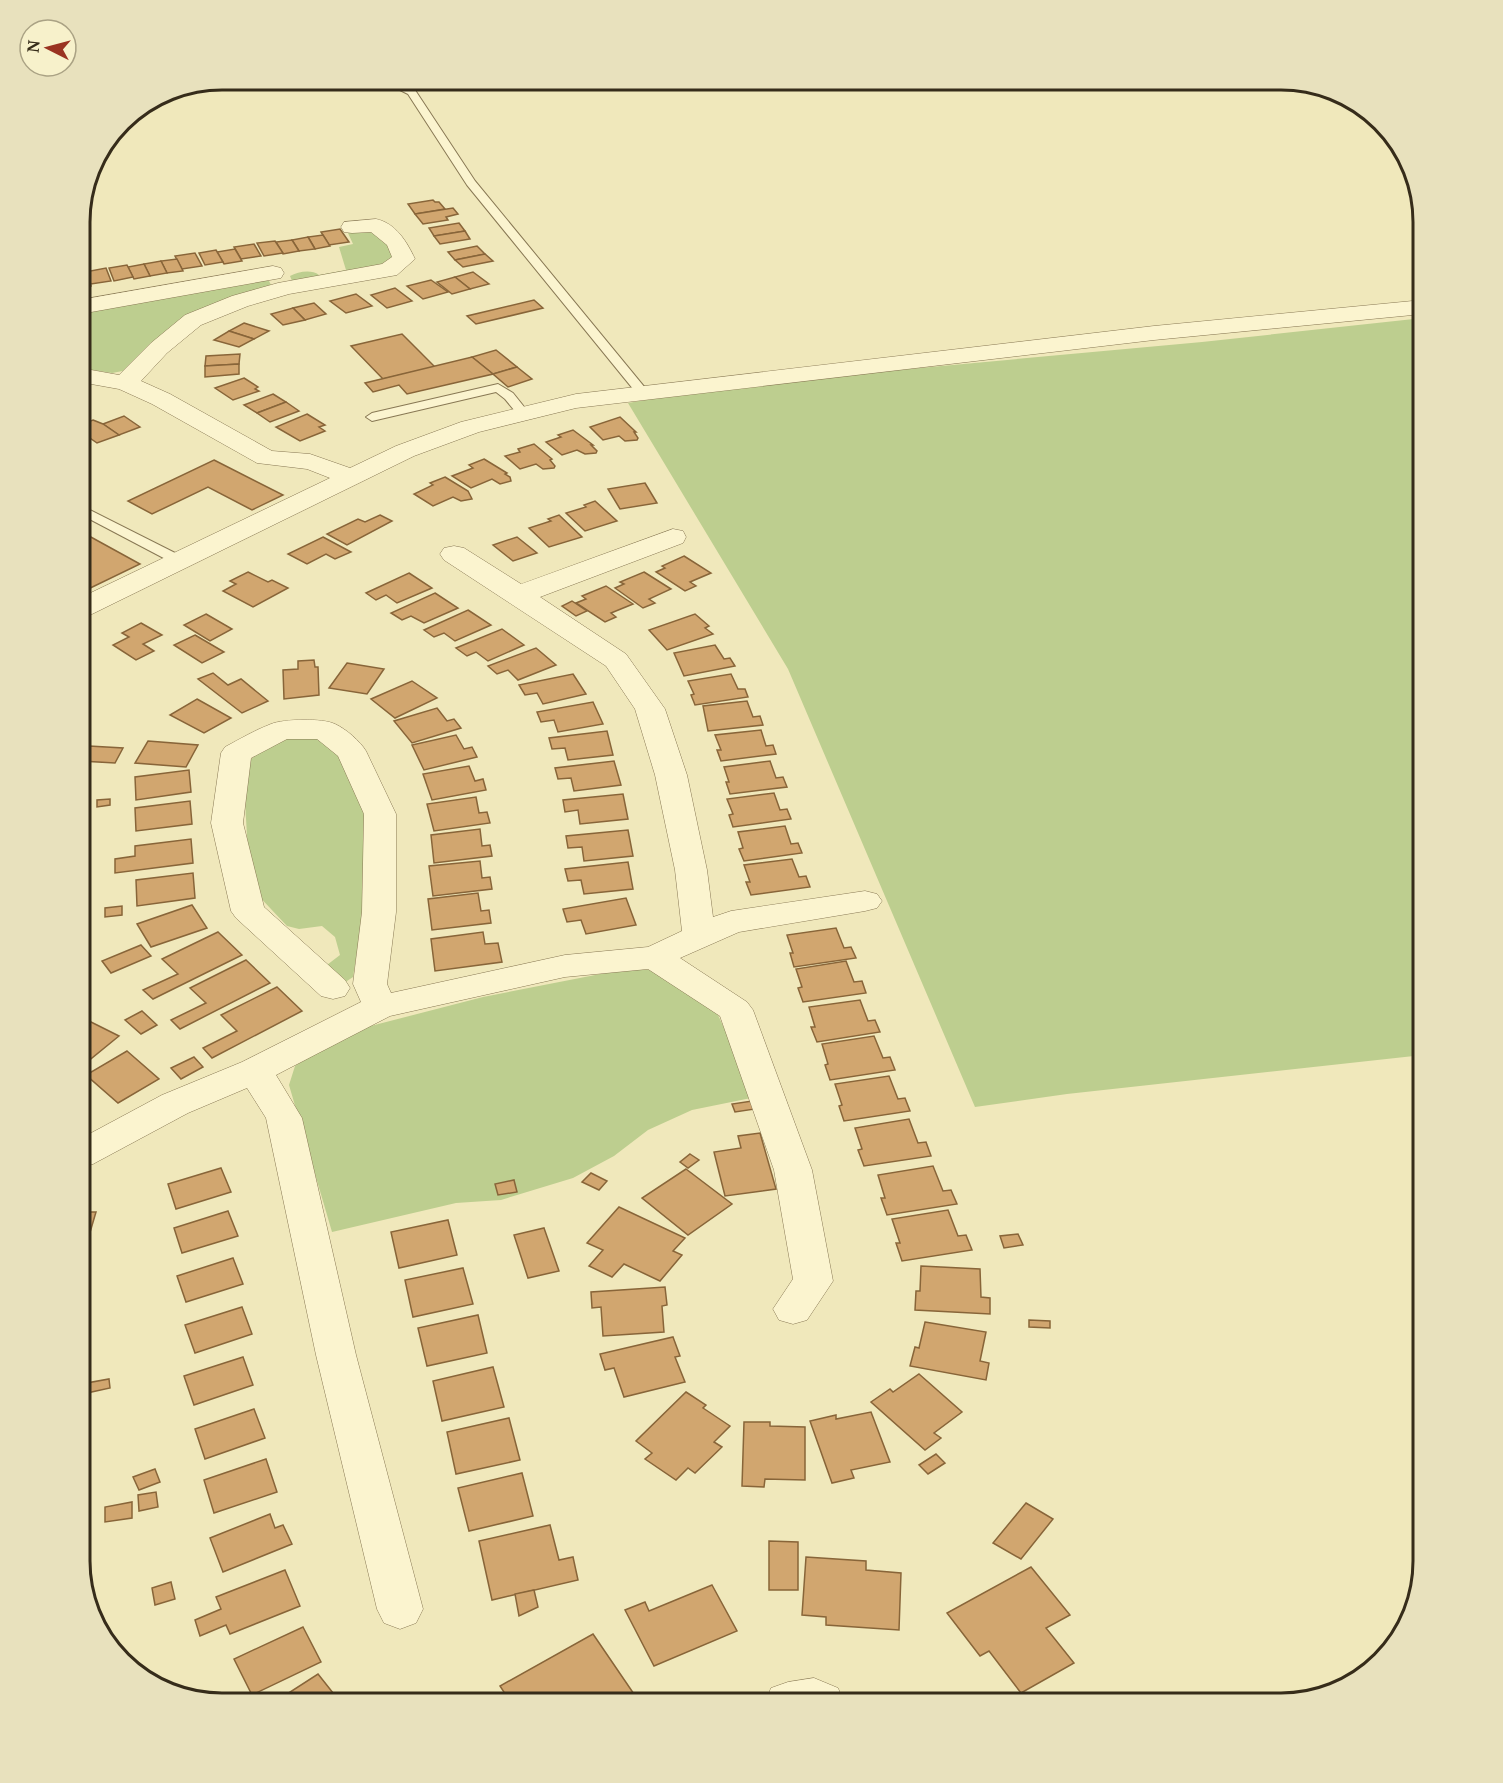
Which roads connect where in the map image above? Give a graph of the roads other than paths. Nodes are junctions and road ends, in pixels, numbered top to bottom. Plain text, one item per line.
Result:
1 (407, 90) edge
2 (352, 227) dead end
3 (331, 263) dead end
4 (279, 281) junction
5 (90, 306) edge
6 (1413, 308) edge
7 (90, 377) edge
8 (125, 383) junction
9 (642, 392) junction
10 (523, 413) junction
11 (372, 417) dead end
12 (347, 477) junction
13 (90, 514) edge
14 (673, 537) dead end
15 (454, 554) dead end
16 (180, 561) junction
17 (519, 595) junction
18 (90, 604) edge
19 (866, 901) dead end
20 (699, 935) junction
21 (654, 957) junction
22 (333, 988) dead end
23 (380, 1007) junction
24 (255, 1071) junction
25 (90, 1150) edge
26 (793, 1309) dead end
27 (400, 1609) dead end

1 - 9 lane
2 - 4 street
3 - 4 street
4 - 5 street
4 - 8 street
6 - 9 street
7 - 8 street
8 - 12 street
9 - 10 street
10 - 11 lane
10 - 12 street
12 - 16 street
13 - 16 lane
14 - 17 street
15 - 17 street
16 - 18 street
17 - 20 street
19 - 20 street
20 - 21 street
21 - 23 street
21 - 26 street
22 - 23 street
23 - 24 street
24 - 25 street
24 - 27 street

